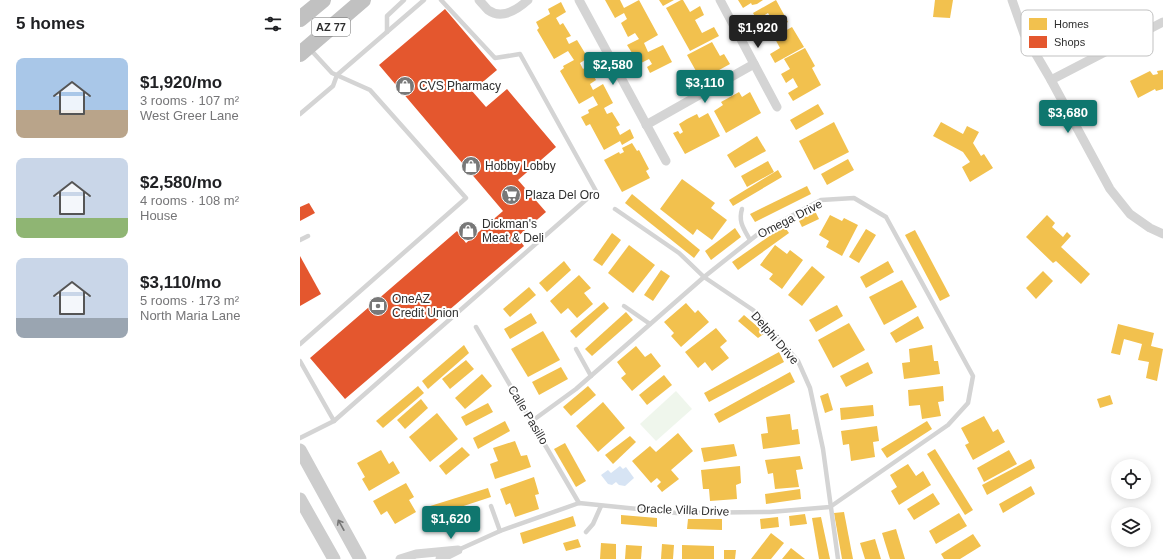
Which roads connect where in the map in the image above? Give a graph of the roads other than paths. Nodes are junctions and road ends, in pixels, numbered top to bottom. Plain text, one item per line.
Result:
1 (323, 0) edge
2 (363, 0) edge
3 (404, 0) edge
4 (424, 0) edge
5 (441, 0) edge
6 (479, 0) edge
7 (528, 0) edge
8 (579, 0) edge
9 (720, 0) edge
10 (1012, 0) edge
11 (300, 19) edge
12 (1163, 22) edge
13 (1021, 26) edge
14 (1153, 27) edge
15 (387, 32) junction
16 (304, 51) edge
17 (1037, 56) edge
18 (1097, 56) edge
19 (754, 64) junction
20 (337, 75) junction
21 (1051, 80) junction
22 (777, 107) dead end
23 (300, 114) edge
24 (646, 125) junction
25 (666, 161) dead end
26 (615, 209) dead end
27 (742, 209) dead end
28 (1163, 234) edge
29 (308, 236) dead end
30 (300, 240) edge
31 (750, 240) junction
32 (704, 277) junction
33 (624, 306) dead end
34 (650, 324) junction
35 (476, 327) dead end
36 (300, 344) edge
37 (576, 349) dead end
38 (300, 361) edge
39 (591, 376) junction
40 (334, 421) junction
41 (532, 421) junction
42 (300, 438) edge
43 (300, 450) edge
44 (300, 499) edge
45 (579, 503) junction
46 (491, 506) dead end
47 (601, 506) junction
48 (830, 507) junction
49 (500, 532) junction
50 (586, 532) dead end
51 (458, 550) junction
52 (334, 559) edge
53 (360, 559) edge
54 (400, 559) edge
55 (440, 559) edge
56 (838, 559) edge

1 - 11 highway, AZ 77
2 - 16 highway, AZ 77
3 - 15 lane
4 - 15 lane
5 - 40 lane
6 - 7 street
8 - 24 street
9 - 19 street
10 - 13 street
12 - 14 street
15 - 20 lane
16 - 20 lane
17 - 21 street
18 - 21 street
19 - 22 street
19 - 24 street
20 - 23 lane
20 - 36 lane
21 - 28 street
24 - 25 street
26 - 32 lane, Delphi Drive
27 - 31 lane
29 - 30 lane
31 - 32 lane, Omega Drive
31 - 48 lane, Omega Drive
32 - 34 lane, Omega Drive
32 - 48 lane, Delphi Drive
33 - 34 lane
34 - 39 lane, Omega Drive
35 - 41 lane, Calle Pasillo
37 - 39 lane
38 - 40 lane
39 - 41 lane, Omega Drive
40 - 42 lane
41 - 45 lane, Calle Pasillo
53 -> 43 main road
44 - 52 main road
45 - 47 lane, Oracle Villa Drive
45 - 49 lane, Oracle Villa Drive
46 - 49 lane
47 - 48 lane, Oracle Villa Drive
47 - 50 lane
48 - 56 lane, Delphi Drive
49 - 51 lane, Oracle Villa Drive
51 - 54 street, Oracle Villa Drive
51 - 55 street, Oracle Villa Drive

